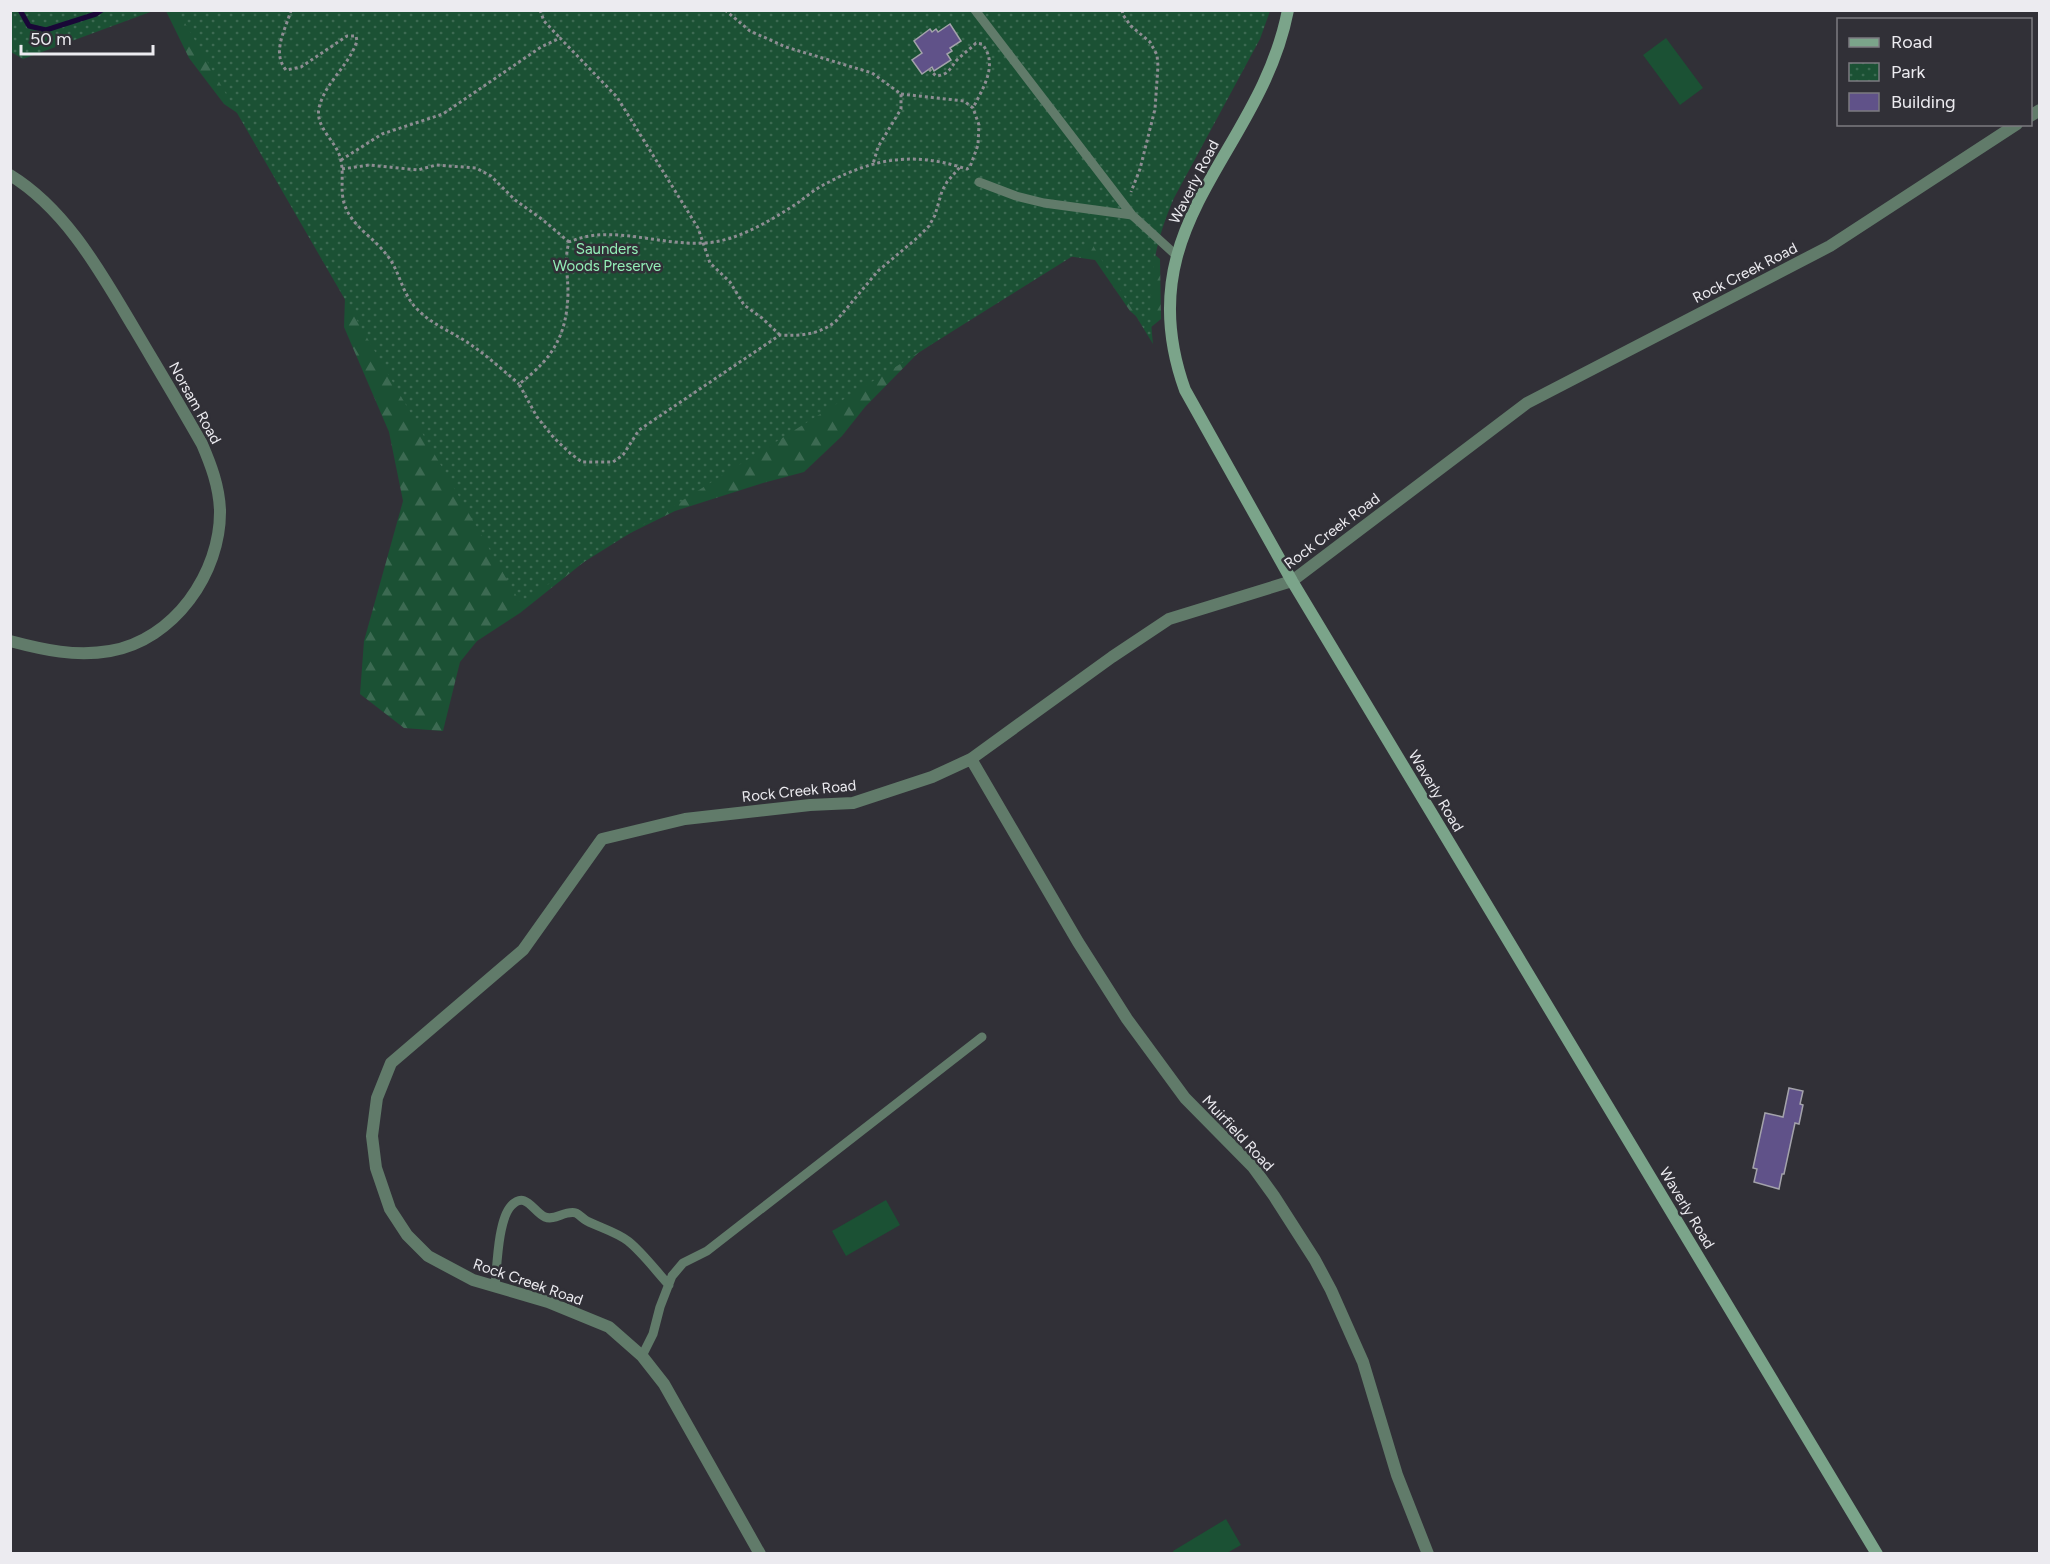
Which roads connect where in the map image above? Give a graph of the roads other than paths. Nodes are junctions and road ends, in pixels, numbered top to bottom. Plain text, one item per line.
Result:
1 (975, 10) edge
2 (1288, 10) edge
3 (2015, 126) edge
4 (10, 175) edge
5 (979, 182) dead end
6 (1132, 215) junction
7 (1177, 256) junction
8 (1292, 581) junction
9 (10, 641) edge
10 (971, 759) junction
11 (982, 1037) dead end
12 (669, 1285) junction
13 (495, 1286) junction
14 (642, 1356) junction
15 (760, 1554) edge
16 (1428, 1554) edge
17 (1877, 1554) edge

1 - 6 lane
2 - 7 street, Waverly Road
3 - 8 street, Rock Creek Road
4 - 9 street, Norsam Road
5 - 6 lane
6 - 7 lane
7 - 8 street, Waverly Road
8 - 10 street, Rock Creek Road
8 - 17 street, Waverly Road
10 - 13 street, Rock Creek Road
10 - 16 street, Muirfield Road
11 - 12 lane
12 - 13 lane
12 - 14 lane
13 - 14 street, Rock Creek Road
14 - 15 street, Rock Creek Road

